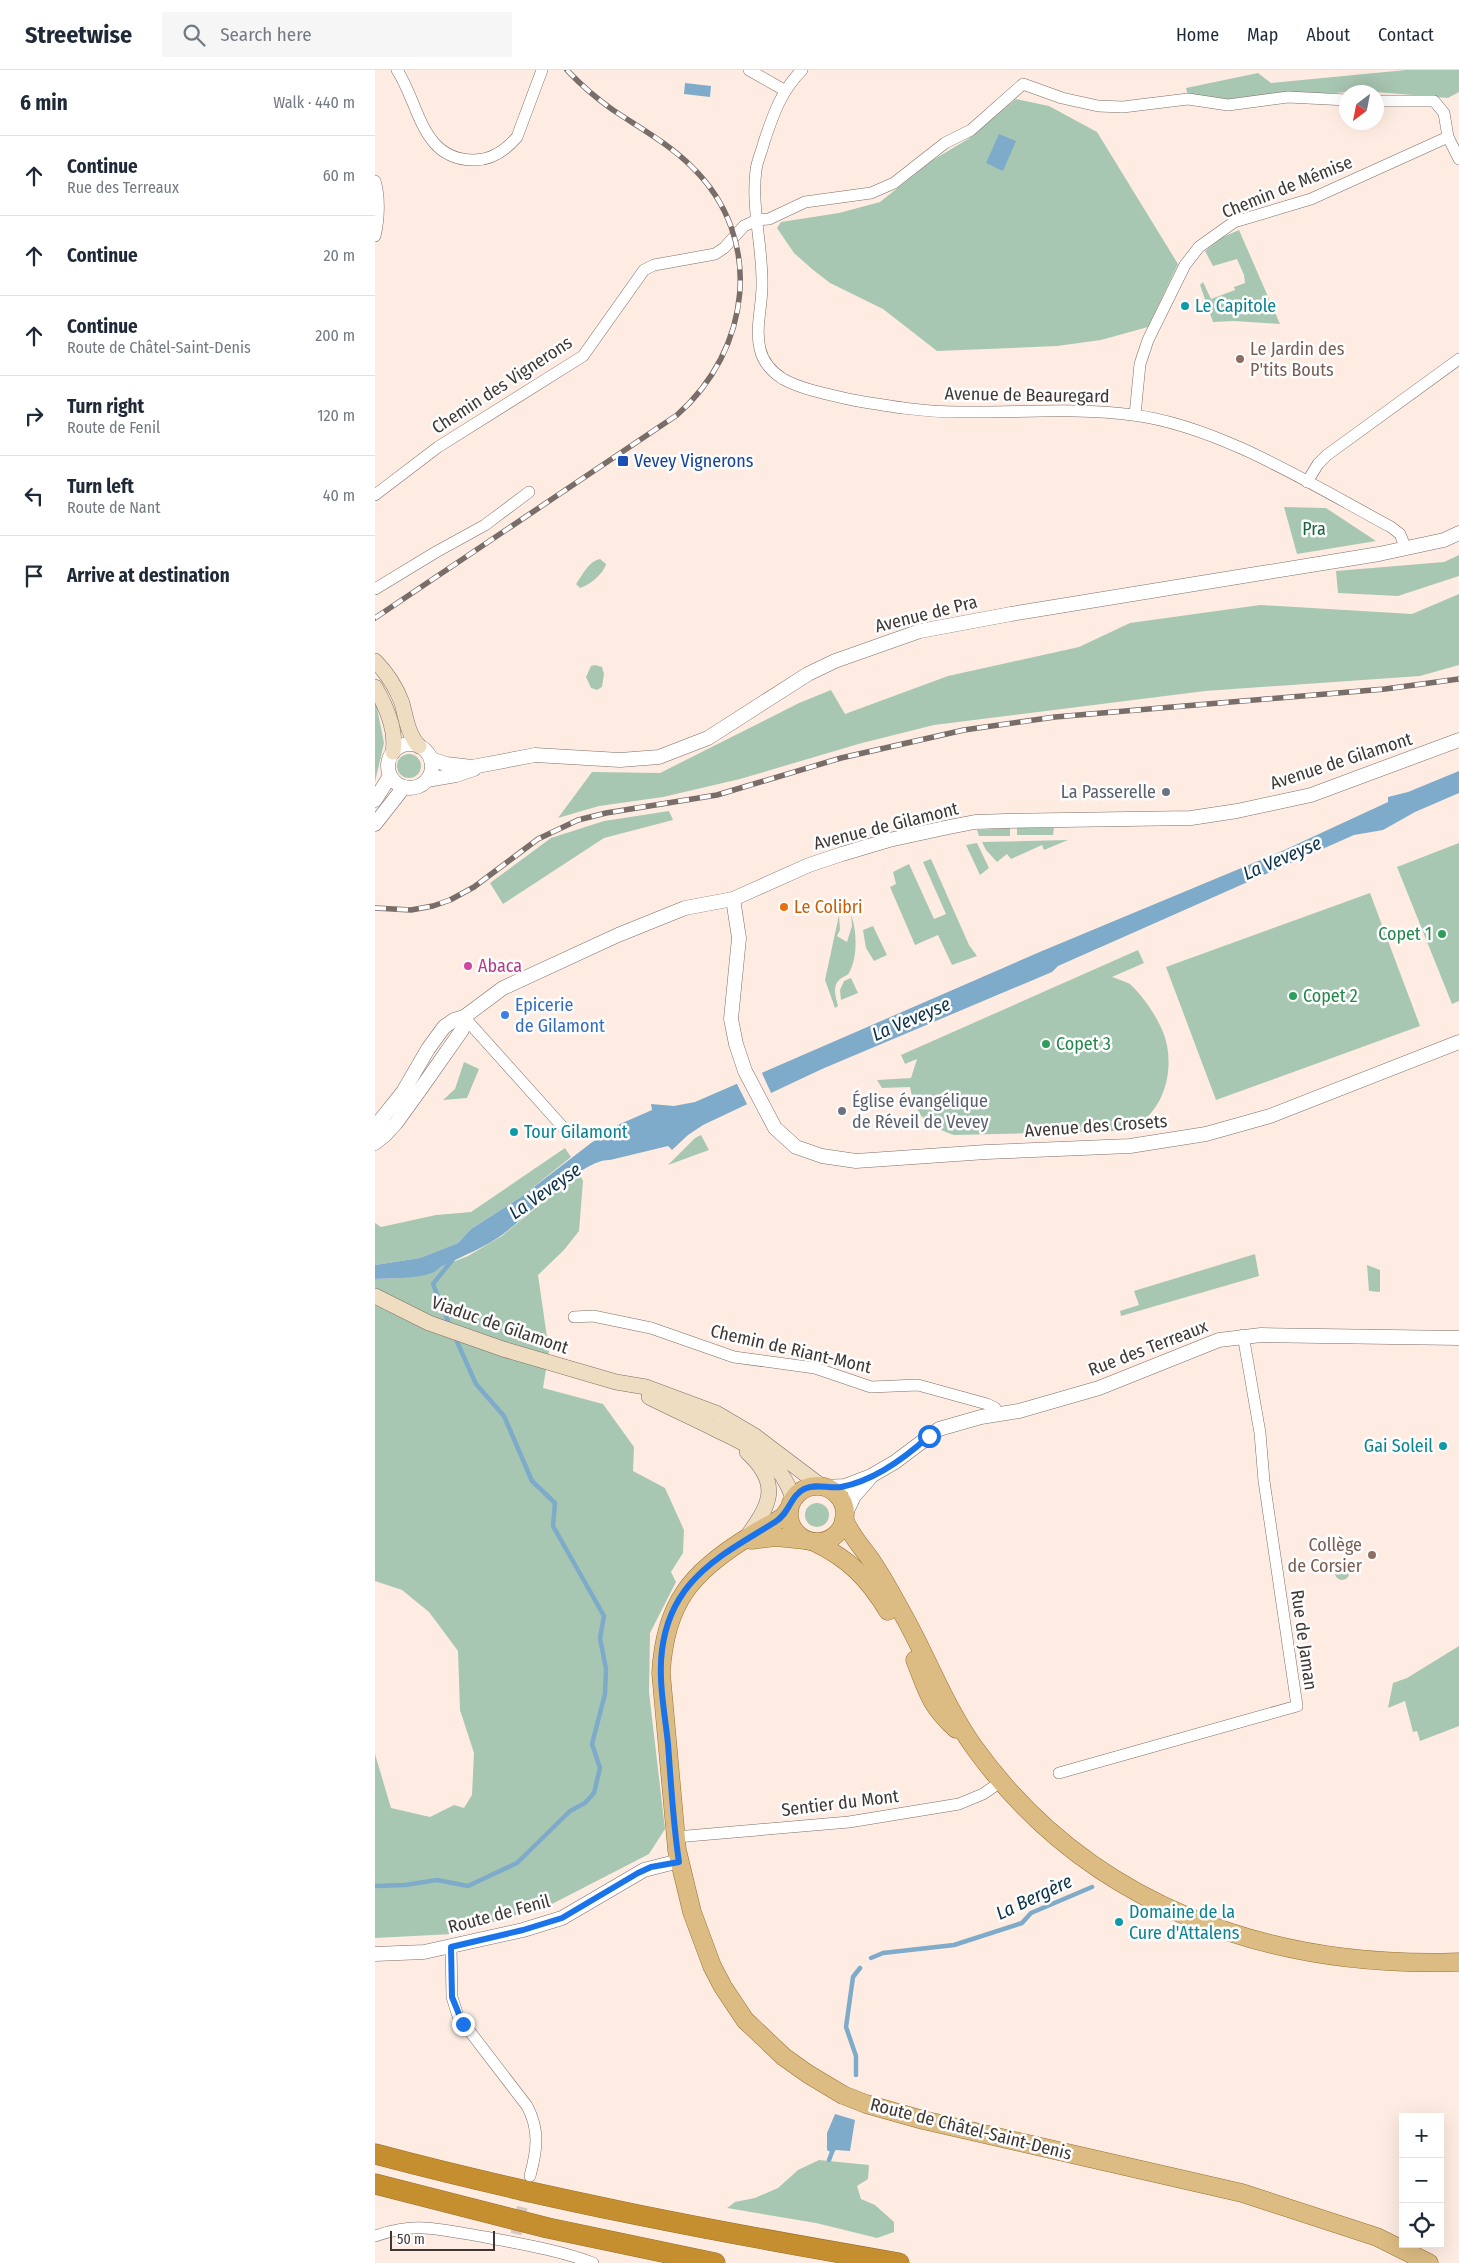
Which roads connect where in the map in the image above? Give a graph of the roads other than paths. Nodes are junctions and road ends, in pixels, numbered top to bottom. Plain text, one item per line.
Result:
1 (397, 70) edge
2 (542, 70) edge
3 (749, 70) edge
4 (800, 71) edge
5 (784, 90) junction
6 (1339, 100) edge
7 (1384, 100) edge
8 (1448, 138) junction
9 (1459, 159) edge
10 (375, 182) edge
11 (757, 220) junction
12 (375, 236) edge
13 (1459, 359) edge
14 (1135, 415) junction
15 (1307, 482) junction
16 (529, 492) dead end
17 (375, 495) edge
18 (1459, 533) edge
19 (1406, 549) junction
20 (375, 589) edge
21 (375, 661) edge
22 (375, 687) edge
23 (1459, 740) edge
24 (419, 746) junction
25 (393, 752) junction
26 (431, 759) junction
27 (479, 767) junction
28 (390, 776) junction
29 (427, 780) junction
30 (404, 787) junction
31 (375, 800) edge
32 (375, 824) edge
33 (733, 899) junction
34 (464, 1017) junction
35 (1459, 1042) edge
36 (375, 1127) edge
37 (569, 1134) dead end
38 (375, 1143) edge
39 (375, 1296) edge
40 (573, 1317) dead end
41 (1243, 1335) junction
42 (1459, 1338) edge
43 (998, 1414) junction
44 (714, 1423) junction
45 (871, 1476) junction
46 (823, 1487) junction
47 (791, 1504) junction
48 (844, 1517) junction
49 (809, 1541) junction
50 (741, 1542) junction
51 (973, 1744) junction
52 (1059, 1773) dead end
53 (1002, 1781) junction
54 (676, 1837) junction
55 (679, 1862) junction
56 (451, 1947) junction
57 (375, 1954) edge
58 (1459, 1962) edge
59 (375, 2154) edge
60 (530, 2176) tunnel mouth
61 (375, 2184) edge
62 (375, 2236) edge
63 (593, 2263) edge
64 (715, 2263) edge
65 (899, 2263) edge
66 (1429, 2263) edge

1 - 2 street
3 - 5 street
4 - 5 street, Avenue de Beauregard
5 - 11 street, Avenue de Beauregard
6 - 11 street, Chemin des Vignerons
7 - 8 street
8 - 9 street
8 - 14 street, Chemin de Mémise
10 - 12 street
11 - 14 street, Avenue de Beauregard
11 - 17 street, Chemin des Vignerons
13 - 15 street
14 - 15 street, Avenue de Beauregard
15 - 19 street, Avenue de Beauregard
16 - 20 street
18 - 19 street, Avenue de Pra
19 - 27 street, Avenue de Pra
21 - 24 main road
22 - 25 main road
23 - 33 street, Avenue de Gilamont
24 - 25 street
24 - 26 street
25 - 28 street
26 - 27 street, Avenue de Pra
26 - 29 street
27 - 29 street, Avenue de Pra
28 - 30 street
28 - 31 street
29 - 30 street
30 - 32 street
33 - 34 street, Avenue de Gilamont
33 - 35 street, Avenue des Crosets
34 - 36 street, Avenue de Gilamont
34 - 37 street
34 - 38 street
39 - 44 main road, Viaduc de Gilamont
40 - 43 street, Chemin de Riant-Mont
41 - 42 street, Rue des Terreaux
41 - 43 street, Rue des Terreaux
41 - 52 street, Rue de Jaman
43 - 45 street, Rue des Terreaux
44 - 46 main road, Viaduc de Gilamont
44 - 47 main road, Viaduc de Gilamont
44 - 50 main road
45 - 46 street, Rue des Terreaux
45 - 48 street, Rue des Terreaux
46 - 47 main road
46 - 48 main road
47 - 49 main road
47 - 50 main road, Route de Châtel-Saint-Denis
48 - 49 main road
48 - 51 main road, Route de Châtel-Saint-Denis
49 - 50 main road, Route de Châtel-Saint-Denis
49 - 51 main road, Route de Châtel-Saint-Denis
50 - 54 main road, Route de Châtel-Saint-Denis
51 - 53 main road, Route de Châtel-Saint-Denis
53 - 54 street, Sentier du Mont
53 - 58 main road, Route de Châtel-Saint-Denis
54 - 55 main road, Route de Châtel-Saint-Denis
55 - 56 street, Route de Fenil
55 - 66 main road, Route de Châtel-Saint-Denis
56 - 57 street, Route de Fenil
56 - 60 street
59 - 65 highway
61 - 64 highway
62 - 63 street

